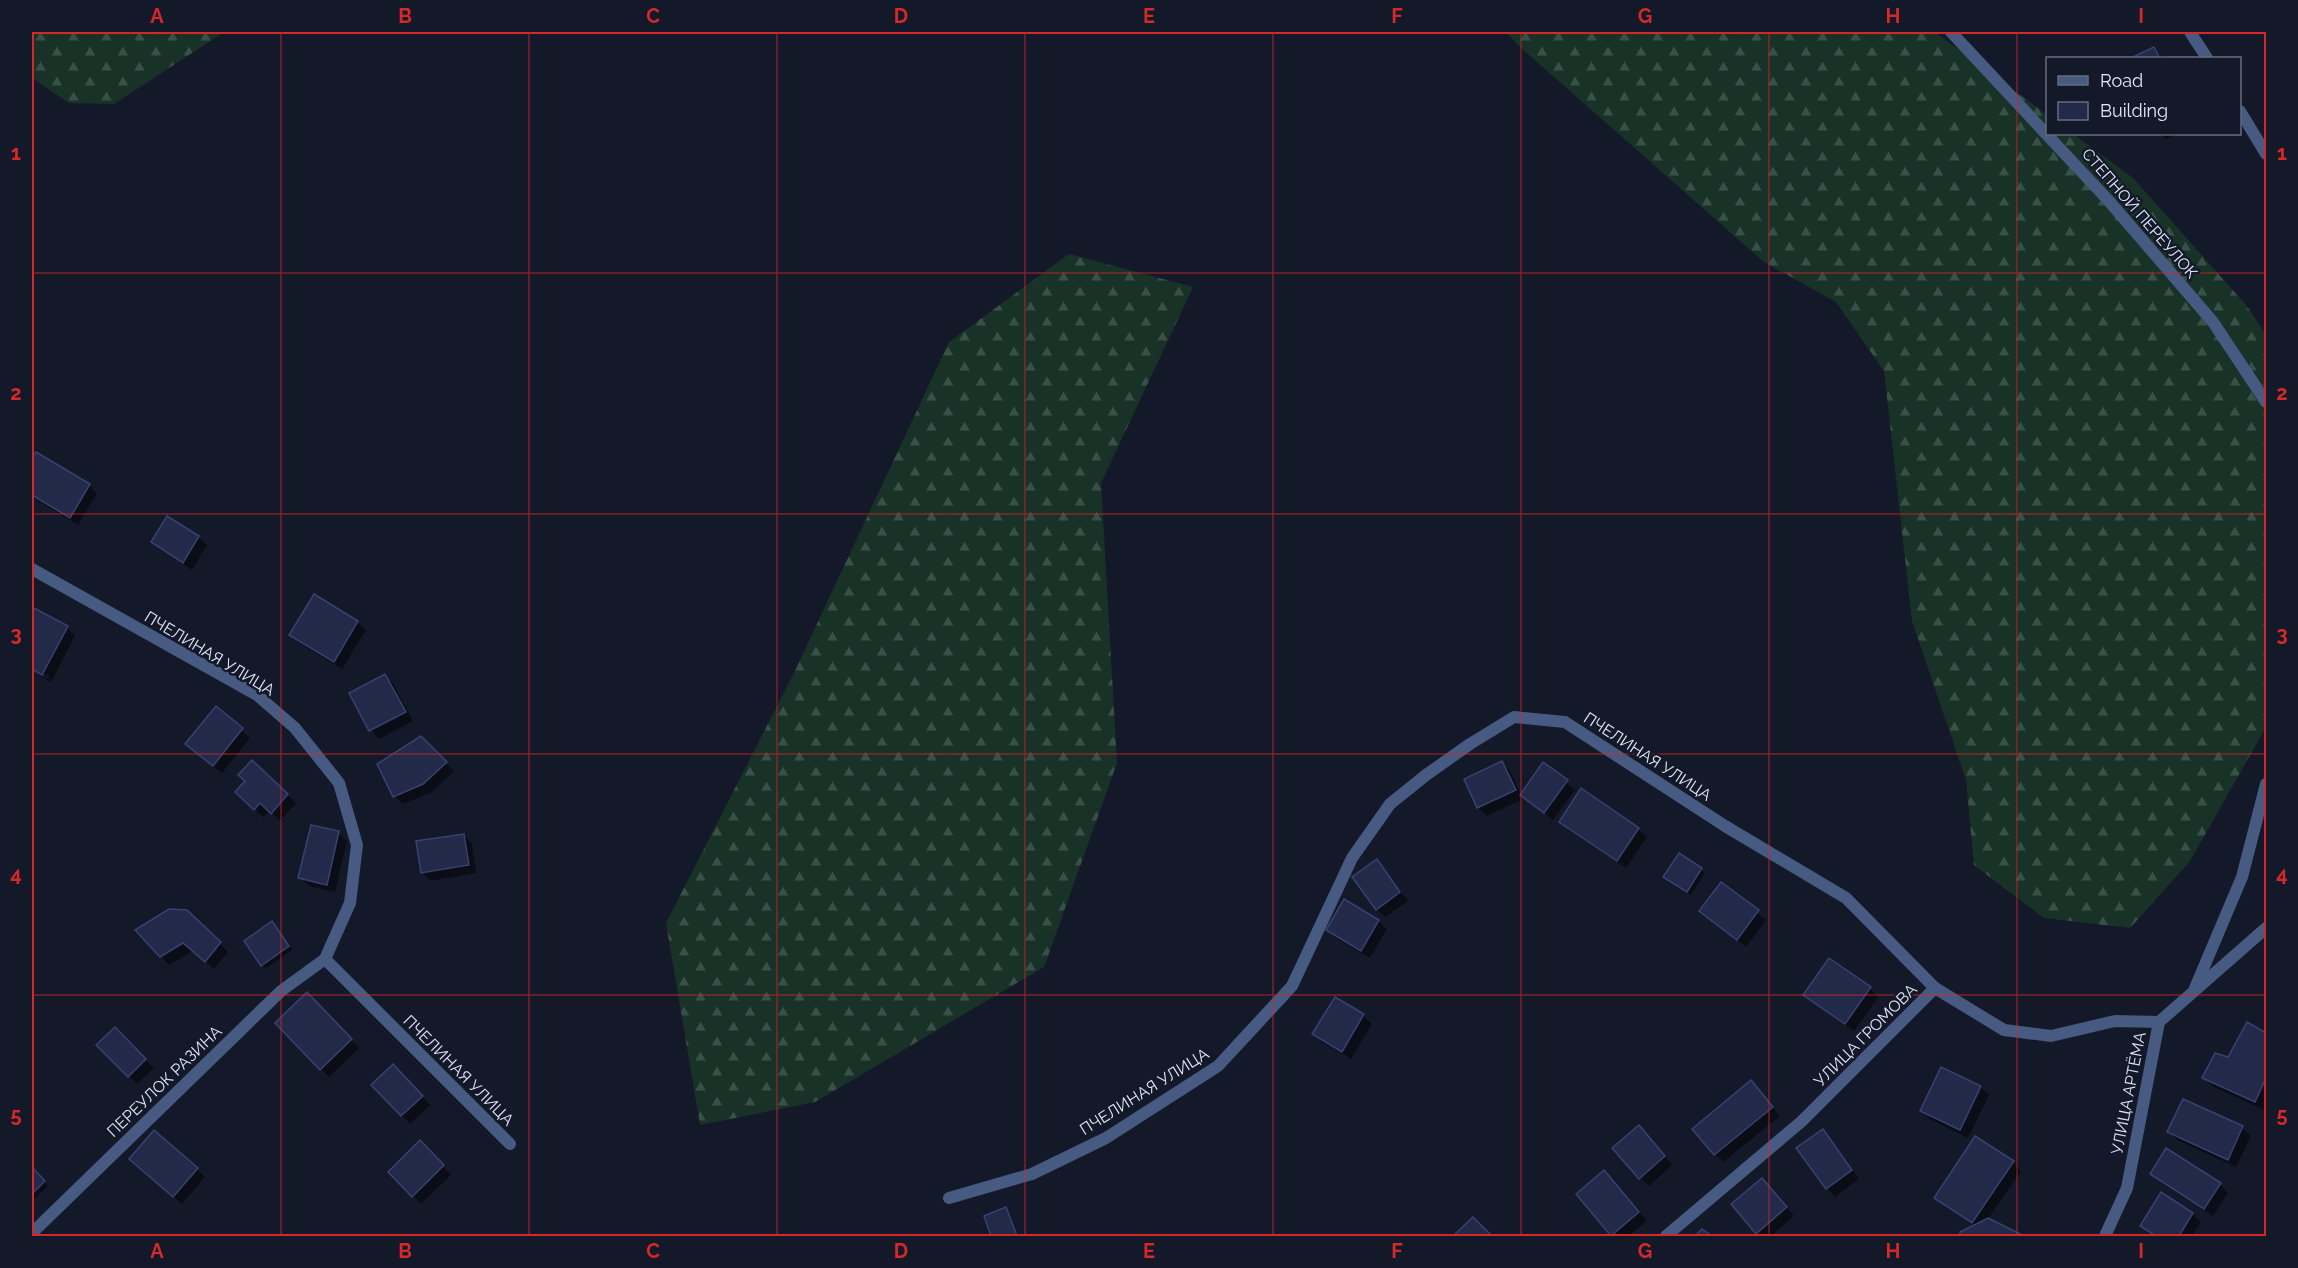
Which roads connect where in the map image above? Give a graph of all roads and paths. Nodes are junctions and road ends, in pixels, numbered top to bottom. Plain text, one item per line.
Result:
1 (1951, 32) edge
2 (2190, 32) edge
3 (2205, 57) edge
4 (2241, 113) edge
5 (2046, 133) edge
6 (2048, 135) edge
7 (2266, 154) edge
8 (2266, 402) edge
9 (32, 569) edge
10 (2266, 784) edge
11 (2266, 928) edge
12 (325, 959) junction
13 (1935, 988) junction
14 (2194, 992) junction
15 (2159, 1022) junction
16 (510, 1144) dead end
17 (949, 1198) dead end
18 (32, 1233) edge
19 (1666, 1236) edge
20 (2105, 1236) edge

1 - 5 street, СТЕПНОЙ ПЕРЕУЛОК
2 - 3 street
4 - 7 street
6 - 8 street, СТЕПНОЙ ПЕРЕУЛОК
9 - 12 street, ПЧЕЛИНАЯ УЛИЦА
10 - 14 street
11 - 14 street, УЛИЦА АРТЁМА
12 - 16 street, ПЧЕЛИНАЯ УЛИЦА
12 - 18 street, ПЕРЕУЛОК РАЗИНА
13 - 15 street, УЛИЦА ГРОМОВА
13 - 17 street, ПЧЕЛИНАЯ УЛИЦА
13 - 19 street, УЛИЦА ГРОМОВА
14 - 15 street, УЛИЦА АРТЁМА
15 - 20 street, УЛИЦА АРТЁМА

